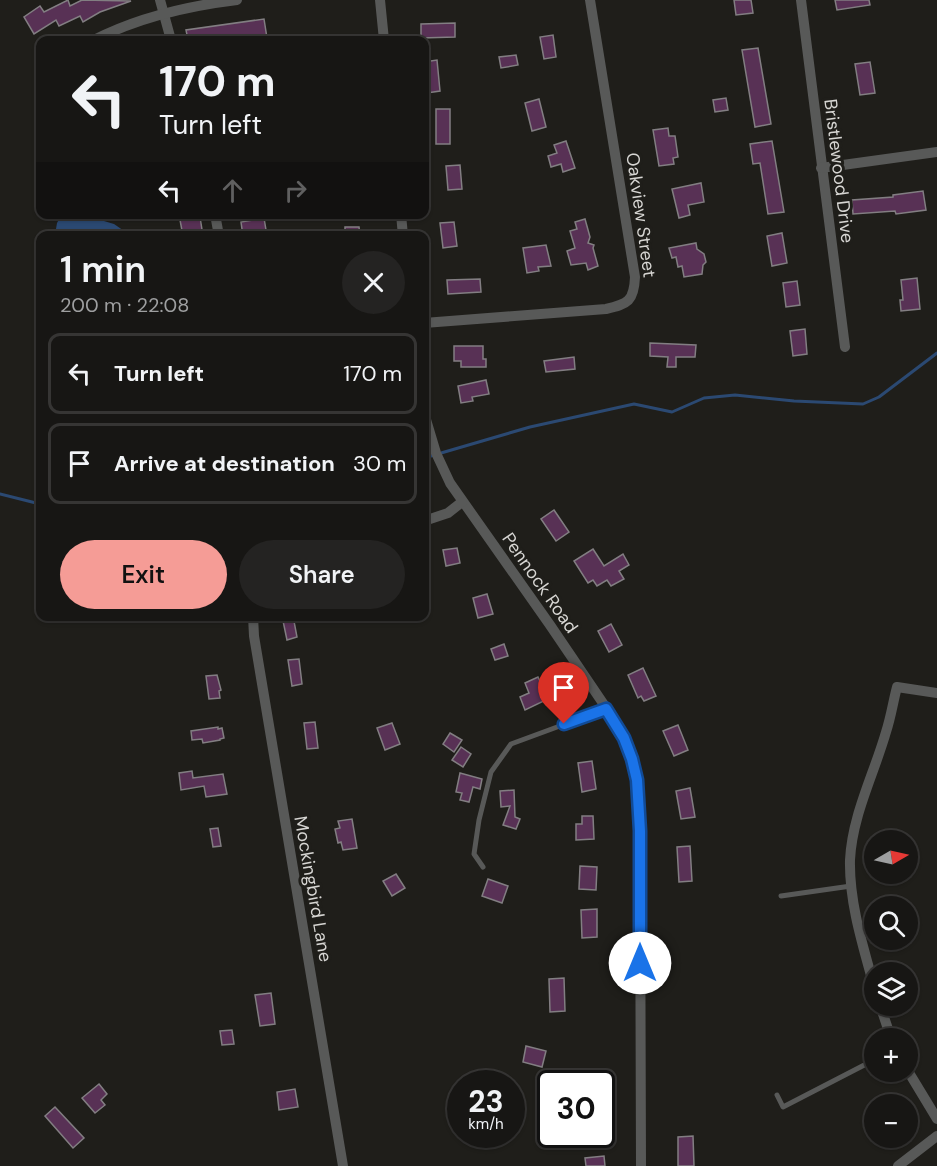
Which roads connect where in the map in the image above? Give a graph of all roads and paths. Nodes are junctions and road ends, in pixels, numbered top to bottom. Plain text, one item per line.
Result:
1 (160, 0) edge
2 (237, 0) edge
3 (380, 0) edge
4 (590, 0) edge
5 (801, 0) edge
6 (164, 13) junction
7 (102, 36) edge
8 (170, 36) edge
9 (384, 36) edge
10 (937, 152) edge
11 (822, 168) junction
12 (429, 322) edge
13 (844, 347) dead end
14 (429, 429) edge
15 (462, 502) junction
16 (429, 519) edge
17 (254, 621) edge
18 (937, 693) edge
19 (606, 709) junction
20 (483, 867) dead end
21 (851, 886) junction
22 (781, 896) dead end
23 (867, 962) edge
24 (864, 1065) edge
25 (915, 1082) edge
26 (777, 1095) dead end
27 (937, 1119) edge
28 (937, 1136) edge
29 (344, 1166) edge
30 (641, 1166) edge
31 (898, 1166) edge

1 - 6 street
2 - 6 street
3 - 9 street
4 - 12 street, Oakview Street
5 - 11 street, Bristlewood Drive
6 - 7 street
6 - 8 street
10 - 11 street
11 - 13 street, Bristlewood Drive
14 - 15 street, Pennock Road
15 - 16 street
15 - 19 street, Pennock Road
17 - 29 street, Mockingbird Lane
18 - 21 street
19 - 20 lane
19 - 30 street, Pennock Road
21 - 22 lane
21 - 23 street
24 - 26 lane
25 - 27 street
28 - 31 street

